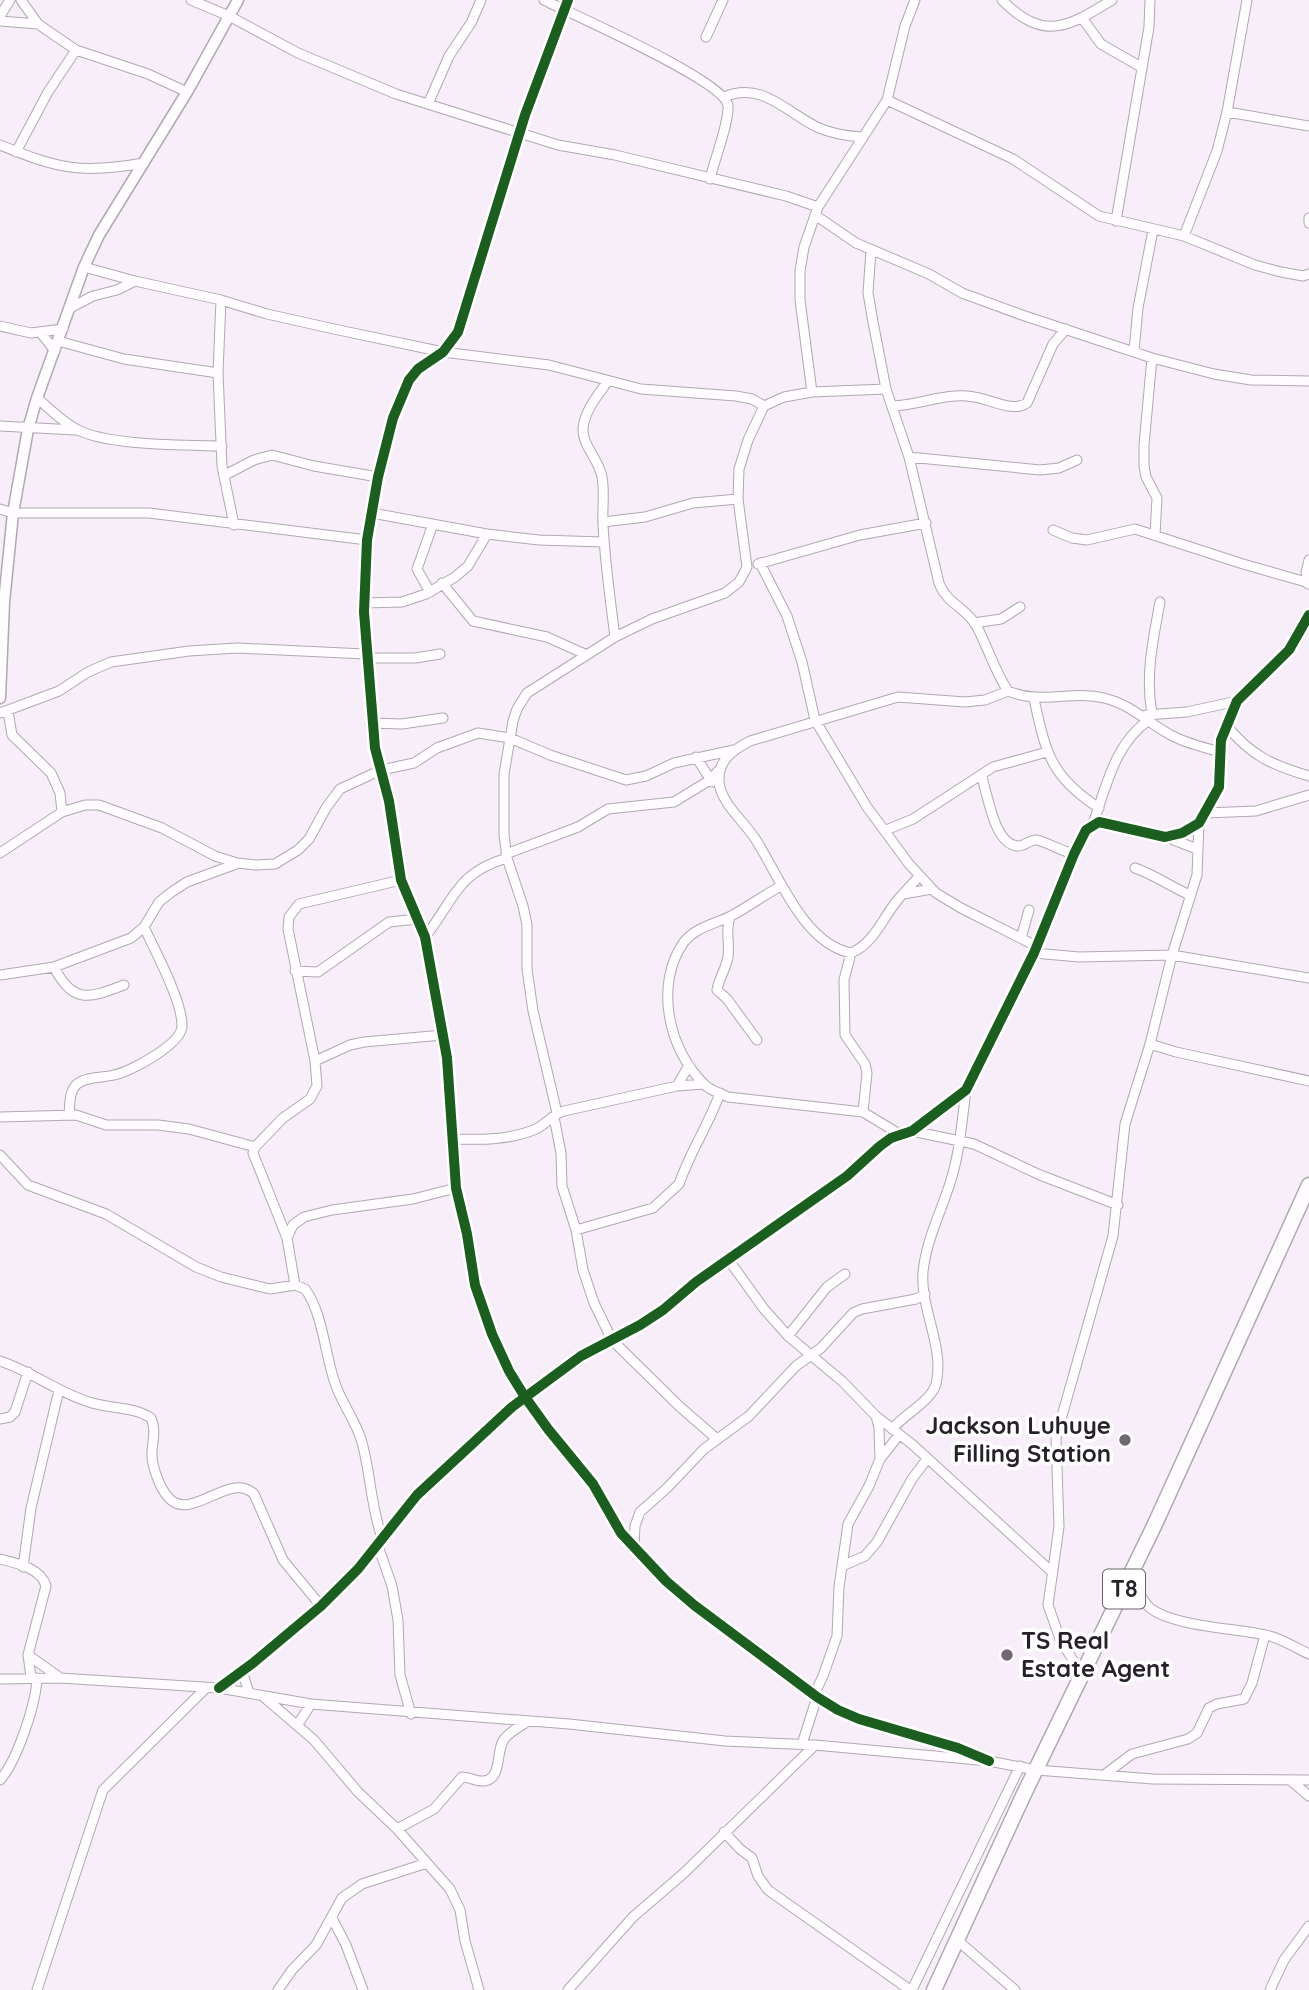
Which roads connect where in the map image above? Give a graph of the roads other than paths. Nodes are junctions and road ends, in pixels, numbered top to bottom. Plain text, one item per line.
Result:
1 (10, 0) edge
2 (21, 0) edge
3 (191, 0) edge
4 (238, 0) edge
5 (481, 0) edge
6 (544, 0) edge
7 (568, 0) edge
8 (723, 0) edge
9 (915, 0) edge
10 (1002, 0) edge
11 (1112, 0) edge
12 (1150, 0) edge
13 (1247, 0) edge
14 (565, 10) junction
15 (229, 16) junction
16 (1082, 18) junction
17 (0, 19) edge
18 (38, 24) junction
19 (706, 37) dead end
20 (76, 50) junction
21 (1142, 67) junction
22 (187, 92) junction
23 (724, 97) junction
24 (887, 100) junction
25 (428, 104) junction
26 (1227, 112) junction
27 (1309, 126) edge
28 (520, 133) junction
29 (862, 137) junction
30 (0, 145) edge
31 (16, 152) junction
32 (144, 163) junction
33 (709, 179) junction
34 (816, 211) junction
35 (1309, 218) edge
36 (1116, 221) junction
37 (1309, 223) edge
38 (1153, 230) junction
39 (1184, 236) junction
40 (871, 250) junction
41 (85, 267) junction
42 (1309, 274) edge
43 (135, 281) junction
44 (222, 300) junction
45 (70, 308) junction
46 (0, 326) edge
47 (63, 329) junction
48 (1066, 329) junction
49 (41, 333) junction
50 (57, 346) junction
51 (1134, 351) junction
52 (443, 352) junction
53 (1152, 358) junction
54 (218, 373) junction
55 (608, 381) junction
56 (1309, 381) edge
57 (886, 390) junction
58 (812, 392) junction
59 (37, 398) junction
60 (764, 406) junction
61 (893, 406) junction
62 (0, 426) edge
63 (28, 429) junction
64 (78, 430) junction
65 (222, 446) junction
66 (909, 457) junction
67 (1077, 460) dead end
68 (225, 475) junction
69 (378, 477) junction
70 (738, 499) junction
71 (0, 509) edge
72 (13, 513) junction
73 (372, 513) junction
74 (603, 522) junction
75 (926, 523) junction
76 (433, 524) junction
77 (234, 525) junction
78 (1053, 530) dead end
79 (487, 534) junction
80 (1155, 535) junction
81 (368, 540) junction
82 (604, 542) junction
83 (1309, 561) edge
84 (760, 563) junction
85 (747, 567) junction
86 (442, 583) junction
87 (1308, 584) edge
88 (430, 592) junction
89 (1160, 602) dead end
90 (364, 603) junction
91 (1020, 607) dead end
92 (1309, 615) edge
93 (974, 623) junction
94 (615, 637) junction
95 (440, 654) dead end
96 (587, 655) junction
97 (366, 656) junction
98 (0, 681) edge
99 (1008, 691) junction
100 (0, 698) edge
101 (1034, 699) junction
102 (1237, 701) junction
103 (4, 712) edge
104 (831, 716) junction
105 (1148, 717) junction
106 (443, 718) dead end
107 (815, 720) junction
108 (513, 721) junction
109 (371, 723) junction
110 (1226, 726) junction
111 (489, 733) junction
112 (825, 736) junction
113 (510, 738) junction
114 (734, 750) junction
115 (1048, 752) junction
116 (1220, 752) junction
117 (696, 757) junction
118 (720, 769) junction
119 (381, 770) junction
120 (981, 775) junction
121 (1309, 775) edge
122 (710, 780) junction
123 (721, 792) junction
124 (1309, 795) edge
125 (1215, 797) junction
126 (1099, 808) junction
127 (1229, 811) junction
128 (62, 812) junction
129 (1206, 813) junction
130 (1199, 823) junction
131 (1093, 824) junction
132 (886, 830) junction
133 (1165, 836) junction
134 (1197, 849) junction
135 (0, 853) edge
136 (1074, 854) junction
137 (507, 856) junction
138 (237, 863) junction
139 (1135, 868) dead end
140 (919, 876) junction
141 (401, 880) junction
142 (781, 886) junction
143 (932, 889) junction
144 (903, 894) junction
145 (1190, 895) junction
146 (1028, 909) dead end
147 (730, 917) junction
148 (418, 919) junction
149 (144, 928) junction
150 (425, 937) junction
151 (1021, 938) junction
152 (1035, 949) junction
153 (851, 953) junction
154 (1172, 955) junction
155 (54, 967) junction
156 (295, 971) junction
157 (0, 975) edge
158 (1309, 978) edge
159 (124, 985) dead end
160 (443, 1035) junction
161 (757, 1040) dead end
162 (1150, 1044) junction
163 (315, 1061) junction
164 (689, 1065) junction
165 (1309, 1081) edge
166 (704, 1084) junction
167 (677, 1086) junction
168 (966, 1090) junction
169 (720, 1093) junction
170 (863, 1112) junction
171 (69, 1114) junction
172 (555, 1115) junction
173 (0, 1117) edge
174 (912, 1131) junction
175 (901, 1135) junction
176 (454, 1139) junction
177 (960, 1141) junction
178 (255, 1147) junction
179 (0, 1155) edge
180 (1309, 1185) edge
181 (456, 1188) junction
182 (1118, 1205) junction
183 (576, 1230) junction
184 (286, 1238) junction
185 (728, 1259) junction
186 (845, 1274) dead end
187 (295, 1284) junction
188 (925, 1294) junction
189 (788, 1336) junction
190 (611, 1340) junction
191 (811, 1354) junction
192 (0, 1360) edge
193 (28, 1372) junction
194 (59, 1390) junction
195 (525, 1397) junction
196 (876, 1416) junction
197 (0, 1419) edge
198 (706, 1430) junction
199 (896, 1432) junction
200 (717, 1440) junction
201 (704, 1449) junction
202 (880, 1459) junction
203 (927, 1460) junction
204 (380, 1541) junction
205 (634, 1547) junction
206 (0, 1559) edge
207 (842, 1566) junction
208 (23, 1567) junction
209 (1052, 1572) junction
210 (1130, 1576) junction
211 (321, 1606) junction
212 (1265, 1635) junction
213 (1309, 1654) edge
214 (28, 1655) junction
215 (243, 1671) junction
216 (1082, 1675) junction
217 (34, 1677) junction
218 (60, 1678) junction
219 (0, 1679) edge
220 (206, 1688) junction
221 (219, 1688) junction
222 (249, 1693) junction
223 (264, 1696) junction
224 (815, 1696) junction
225 (311, 1704) junction
226 (411, 1713) junction
227 (528, 1720) junction
228 (298, 1724) junction
229 (802, 1744) junction
230 (815, 1745) junction
231 (989, 1761) junction
232 (1020, 1766) junction
233 (1036, 1770) junction
234 (1104, 1775) junction
235 (0, 1780) edge
236 (1290, 1780) junction
237 (1309, 1780) edge
238 (1309, 1796) edge
239 (397, 1829) junction
240 (724, 1832) junction
241 (427, 1863) junction
242 (332, 1918) junction
243 (1309, 1926) edge
244 (957, 1940) junction
245 (37, 1990) edge
246 (278, 1990) edge
247 (363, 1990) edge
248 (479, 1990) edge
249 (568, 1990) edge
250 (911, 1990) edge
251 (934, 1990) edge
252 (1015, 1990) edge
253 (1270, 1990) edge

1 - 17 street
2 - 18 street
3 - 15 street
4 - 15 street
5 - 25 street
6 - 14 street
7 - 14 street
8 - 19 street
9 - 24 street
10 - 16 street
11 - 16 street
12 - 21 street
13 - 26 street
14 - 23 street
14 - 28 street
15 - 22 street
15 - 25 street
16 - 21 street
17 - 18 street
18 - 20 street
20 - 22 street
20 - 31 street
21 - 36 street
22 - 32 street
23 - 29 street
23 - 33 street
24 - 29 street
24 - 36 street
25 - 28 street
26 - 27 street
26 - 39 street
28 - 33 street
28 - 52 street
29 - 34 street
30 - 31 street
31 - 32 street
32 - 41 street
33 - 34 street
34 - 40 street
34 - 58 street
35 - 37 street
36 - 38 street
38 - 39 street
38 - 51 street
39 - 42 street
40 - 48 street
40 - 57 street
41 - 43 street
41 - 45 street
43 - 44 street
43 - 45 street
44 - 52 street
44 - 54 street
45 - 47 street
46 - 49 street
47 - 49 street
47 - 50 street
48 - 51 street
48 - 61 street
49 - 50 street
50 - 54 street
50 - 59 street
51 - 53 street
52 - 55 street
52 - 69 street
53 - 56 street
53 - 80 street
54 - 65 street
55 - 60 street
55 - 74 street
57 - 58 street
57 - 61 street
58 - 60 street
59 - 63 street
59 - 64 street
60 - 70 street
61 - 66 street
62 - 63 street
63 - 64 street
63 - 72 street
64 - 65 street
65 - 68 street
66 - 67 street
66 - 75 street
68 - 69 street
68 - 77 street
69 - 73 street
70 - 74 street
70 - 85 street
71 - 72 street
72 - 77 street
72 - 98 street
73 - 76 street
73 - 81 street
74 - 82 street
75 - 84 street
75 - 93 street
76 - 79 street
76 - 88 street
77 - 81 street
78 - 80 street
79 - 82 street
79 - 86 street
80 - 87 street
81 - 90 street
82 - 94 street
83 - 87 street
84 - 85 street
84 - 107 street
85 - 94 street
86 - 88 street
86 - 96 street
88 - 90 street
89 - 105 street
90 - 97 street
91 - 93 street
92 - 102 street
93 - 99 street
94 - 96 street
95 - 97 street
96 - 108 street
97 - 103 street
97 - 109 street
98 - 100 street
99 - 101 street
99 - 104 street
101 - 105 street
101 - 115 street
102 - 105 street
102 - 110 street
103 - 128 street
104 - 107 street
104 - 112 street
105 - 116 street
105 - 126 street
106 - 109 street
107 - 112 street
107 - 114 street
108 - 111 street
108 - 113 street
109 - 119 street
110 - 116 street
110 - 121 street
111 - 113 street
111 - 119 street
112 - 132 street
113 - 117 street
113 - 137 street
114 - 117 street
114 - 118 street
115 - 120 street
115 - 126 street
116 - 125 street
117 - 122 street
118 - 122 street
118 - 123 street
119 - 138 street
119 - 141 street
120 - 132 street
120 - 136 street
122 - 123 street
122 - 137 street
123 - 142 street
124 - 127 street
125 - 127 street
125 - 129 street
126 - 131 street
127 - 129 street
128 - 135 street
128 - 138 street
129 - 130 street
130 - 133 street
130 - 134 street
131 - 133 street
131 - 136 street
132 - 140 street
133 - 134 street
134 - 145 street
136 - 152 street
137 - 150 street
137 - 172 street
138 - 149 street
139 - 145 street
140 - 143 street
140 - 144 street
141 - 148 street
141 - 156 street
142 - 147 street
142 - 153 street
143 - 144 street
143 - 151 street
144 - 153 street
145 - 154 street
146 - 151 street
147 - 161 street
147 - 164 street
148 - 150 street
148 - 156 street
149 - 155 street
149 - 171 street
150 - 160 street
151 - 152 street
152 - 154 street
152 - 168 street
153 - 170 street
154 - 158 street
154 - 162 street
155 - 157 street
155 - 159 street
156 - 163 street
160 - 163 street
160 - 176 street
162 - 165 street
162 - 182 street
163 - 178 street
164 - 166 street
164 - 167 street
166 - 167 street
166 - 169 street
167 - 172 street
168 - 174 street
168 - 177 street
169 - 170 street
169 - 183 street
170 - 175 street
171 - 173 street
171 - 178 street
172 - 176 street
172 - 183 street
174 - 175 street
174 - 177 street
175 - 185 street
176 - 181 street
177 - 182 street
177 - 188 street
178 - 184 street
179 - 187 street
180 - 210 main road, T8
181 - 184 street
181 - 195 street
182 - 209 street
183 - 190 street
184 - 187 street
185 - 189 street
185 - 190 street
186 - 189 street
187 - 204 street
188 - 191 street
188 - 199 street
189 - 191 street
190 - 195 street
190 - 198 street
191 - 196 street
191 - 200 street
192 - 193 street
193 - 194 street
193 - 197 street
194 - 208 street
194 - 211 street
195 - 204 street
195 - 205 street
196 - 199 street
196 - 202 street
198 - 200 street
198 - 201 street
199 - 202 street
199 - 203 street
200 - 201 street
201 - 205 street
202 - 207 street
203 - 207 street
203 - 209 street
204 - 211 street
204 - 226 street
205 - 224 street
206 - 208 street
207 - 224 street
208 - 214 street
209 - 216 street
210 - 212 street
210 - 216 main road, T8
211 - 215 street
212 - 213 street
212 - 234 street
214 - 217 street
214 - 218 street
215 - 221 street
215 - 222 street
216 - 233 main road, T8
217 - 218 street
217 - 219 street
217 - 235 street
218 - 220 street
220 - 221 street
220 - 245 street
221 - 222 street
222 - 223 street
223 - 225 street
223 - 228 street
224 - 229 street
224 - 231 street
225 - 226 street
225 - 228 street
226 - 227 street
227 - 229 street
227 - 239 street
228 - 239 street
229 - 230 street
230 - 231 street
230 - 240 street
231 - 232 street
232 - 233 street
232 - 250 street
233 - 234 street
233 - 244 main road, T8
234 - 236 street
236 - 237 street
236 - 238 street
239 - 241 street
240 - 249 street
240 - 250 street
241 - 242 street
241 - 248 street
242 - 246 street
242 - 247 street
243 - 253 street
244 - 251 main road, T8
244 - 252 street

